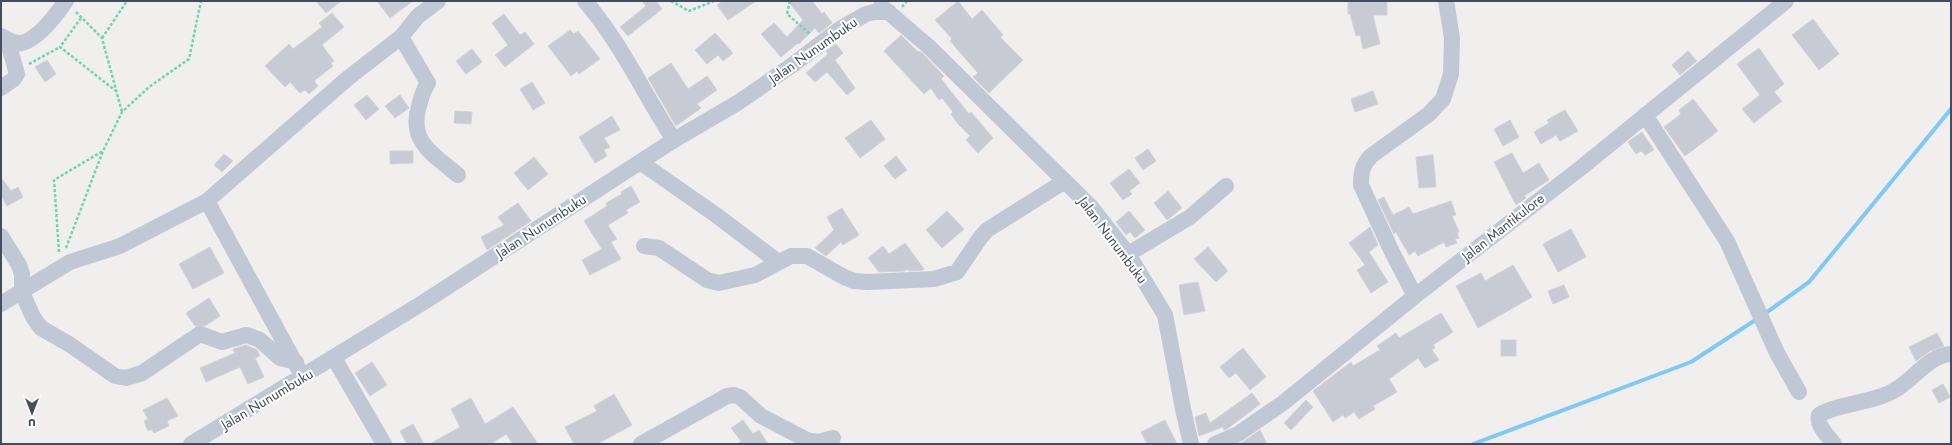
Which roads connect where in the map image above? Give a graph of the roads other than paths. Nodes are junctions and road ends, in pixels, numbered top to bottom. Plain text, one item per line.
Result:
1 (438, 1) edge
2 (585, 1) edge
3 (875, 1) edge
4 (1446, 1) edge
5 (1786, 1) edge
6 (65, 2) edge
7 (889, 12) junction
8 (401, 37) junction
9 (4, 38) edge
10 (1, 88) edge
11 (1646, 115) junction
12 (674, 140) junction
13 (640, 162) junction
14 (458, 174) dead end
15 (1065, 181) junction
16 (1226, 186) dead end
17 (208, 200) junction
18 (1, 236) edge
19 (644, 246) dead end
20 (1128, 254) junction
21 (778, 262) junction
22 (22, 292) junction
23 (1415, 296) junction
24 (1, 304) edge
25 (1951, 354) edge
26 (334, 358) junction
27 (296, 362) junction
28 (302, 377) junction
29 (1798, 392) dead end
30 (833, 438) dead end
31 (191, 444) edge
32 (384, 444) edge
33 (640, 444) edge
34 (1191, 444) edge
35 (1215, 444) edge
36 (1834, 444) edge

1 - 8 street
2 - 12 street
3 - 7 street, Jalan Nunumbuku
4 - 23 street
5 - 11 street, Jalan Mantikulore
6 - 9 street
7 - 12 street, Jalan Nunumbuku
7 - 15 street, Jalan Nunumbuku
8 - 14 street
8 - 17 street
9 - 10 street
11 - 23 street, Jalan Mantikulore
11 - 29 street
12 - 13 street, Jalan Nunumbuku
13 - 21 street
13 - 26 street, Jalan Nunumbuku
15 - 20 street, Jalan Nunumbuku
15 - 21 street
16 - 20 street
17 - 22 street
17 - 27 street
18 - 22 street
19 - 21 street
20 - 34 street, Jalan Nunumbuku
22 - 24 street
22 - 27 street
23 - 35 street, Jalan Mantikulore
25 - 36 street
26 - 28 street, Jalan Nunumbuku
26 - 32 street
27 - 28 street
28 - 31 street, Jalan Nunumbuku
30 - 33 street

